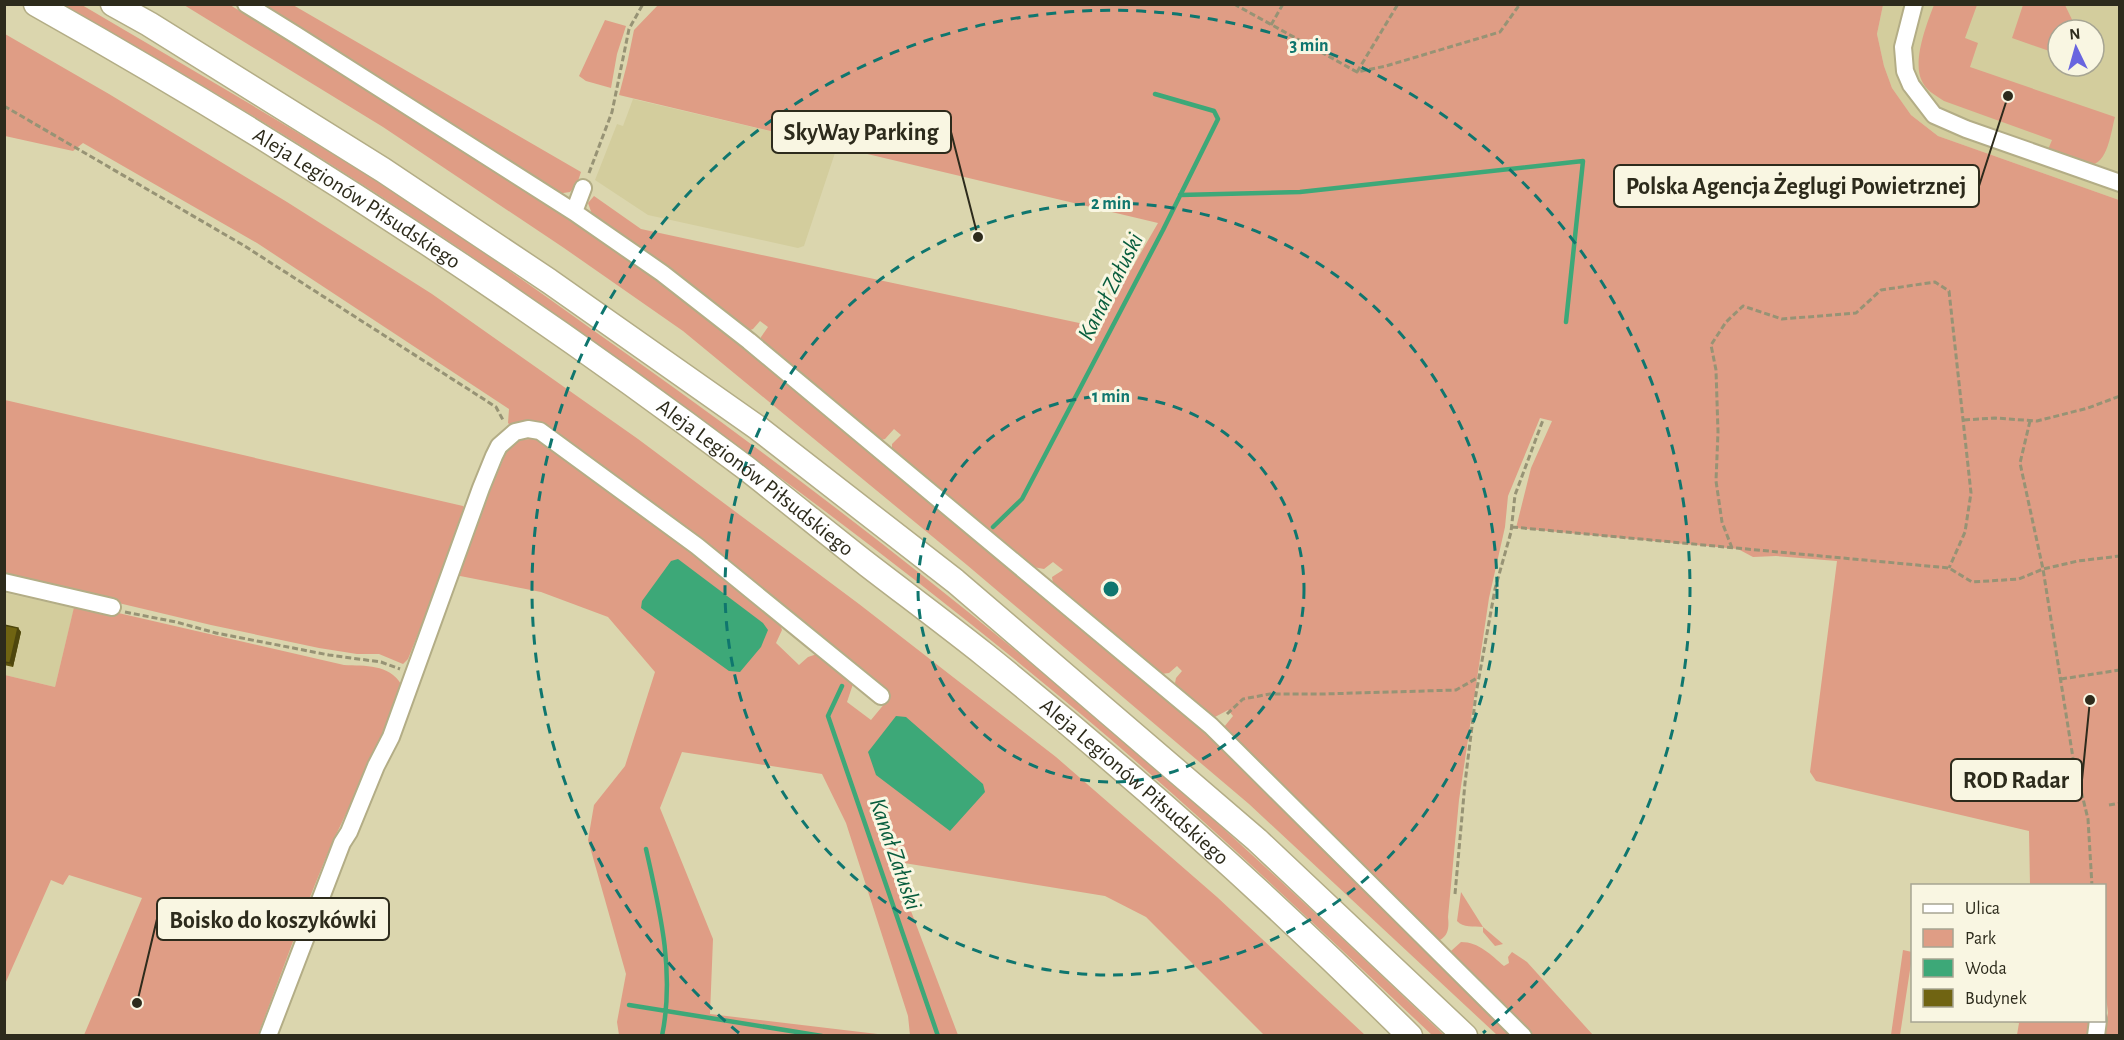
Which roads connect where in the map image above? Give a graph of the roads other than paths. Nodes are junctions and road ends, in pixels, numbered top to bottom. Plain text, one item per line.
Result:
1 (36, 4) edge
2 (113, 4) edge
3 (246, 4) edge
4 (1914, 4) edge
5 (2120, 183) edge
6 (583, 188) road end
7 (574, 212) junction
8 (4, 582) edge
9 (112, 607) road end
10 (881, 696) dead end
11 (268, 1035) edge
12 (1410, 1035) edge
13 (1465, 1035) edge
14 (1523, 1035) edge

1 - 12 highway, Aleja Legionów Piłsudskiego
2 - 13 highway, Aleja Legionów Piłsudskiego
3 - 7 street
4 - 5 street
6 - 7 street
7 - 14 street
8 - 9 street
10 - 11 street

